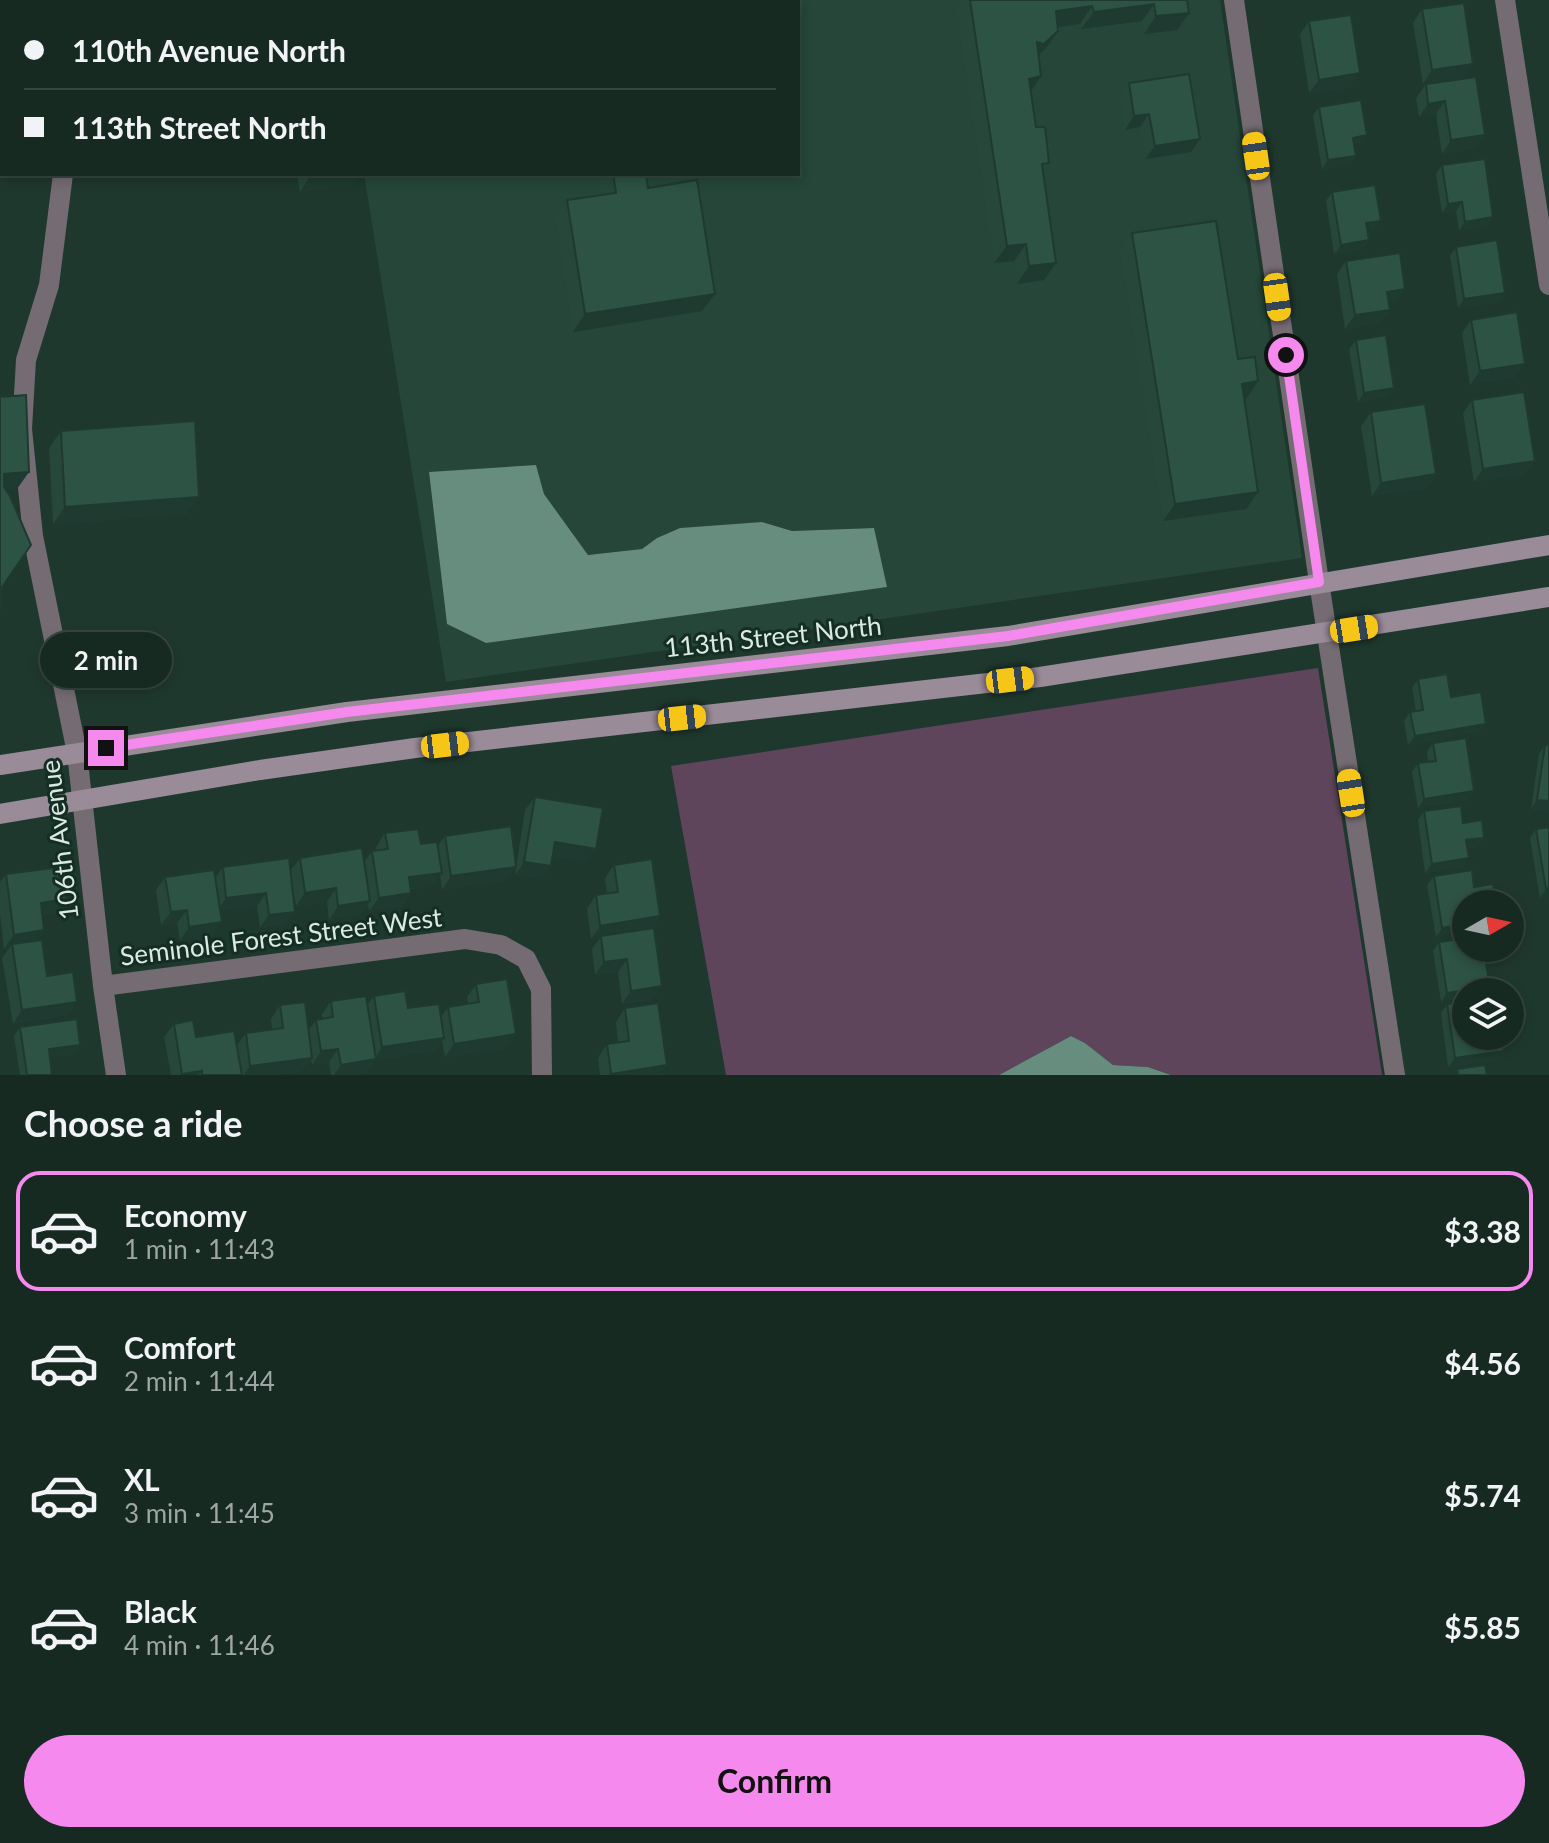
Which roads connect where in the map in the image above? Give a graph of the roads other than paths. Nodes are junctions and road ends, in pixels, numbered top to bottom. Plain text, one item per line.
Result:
1 (1234, 0) edge
2 (1505, 0) edge
3 (63, 176) edge
4 (1549, 285) edge
5 (1549, 545) edge
6 (1319, 582) junction
7 (1549, 597) edge
8 (1326, 633) junction
9 (77, 753) junction
10 (0, 765) edge
11 (82, 800) junction
12 (0, 814) edge
13 (103, 986) junction
14 (116, 1075) edge
15 (542, 1075) edge
16 (1395, 1075) edge

1 - 6 street
2 - 4 street
3 - 9 street, 106th Avenue
5 - 6 main road, 113th Street North
6 - 8 street
6 - 9 main road, 113th Street North
7 - 8 main road
8 - 11 main road
8 - 16 street
9 - 10 main road, 113th Street North
9 - 11 street, 106th Avenue
11 - 12 main road
11 - 13 street, 106th Avenue
13 - 14 street, 106th Avenue
13 - 15 street, Seminole Forest Street West

